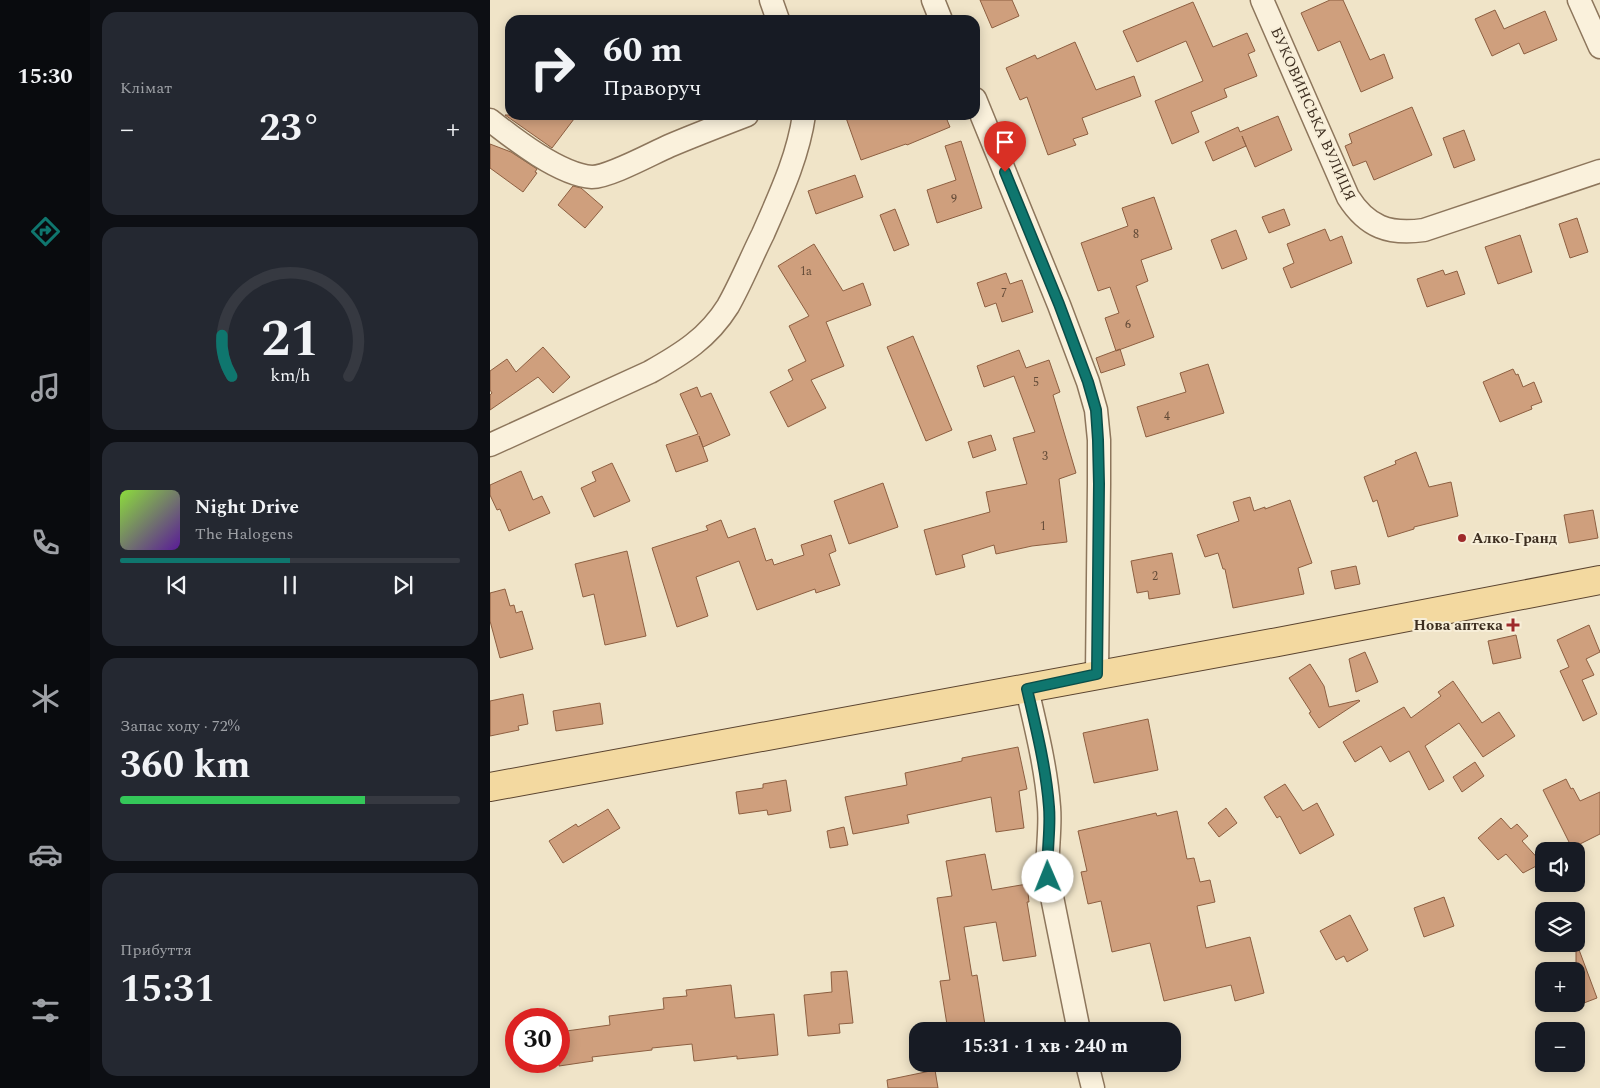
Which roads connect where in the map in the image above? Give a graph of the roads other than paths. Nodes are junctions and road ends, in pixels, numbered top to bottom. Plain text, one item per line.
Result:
1 (771, 0) edge
2 (933, 0) edge
3 (1262, 0) edge
4 (1579, 0) edge
5 (776, 15) edge
6 (939, 15) edge
7 (1600, 46) edge
8 (980, 111) edge
9 (490, 120) edge
10 (734, 120) edge
11 (803, 120) edge
12 (1600, 171) edge
13 (490, 445) edge
14 (1600, 580) edge
15 (1097, 674) junction
16 (1027, 689) junction
17 (490, 787) edge
18 (1077, 1022) edge
19 (1089, 1072) edge
20 (1094, 1088) edge

1 - 5 street
2 - 6 street
3 - 12 street, БУКОВИНСЬКА ВУЛИЦЯ
4 - 7 street
8 - 15 street
9 - 10 street
11 - 13 street
14 - 15 main road
15 - 16 main road
16 - 17 main road
16 - 18 street
19 - 20 street

